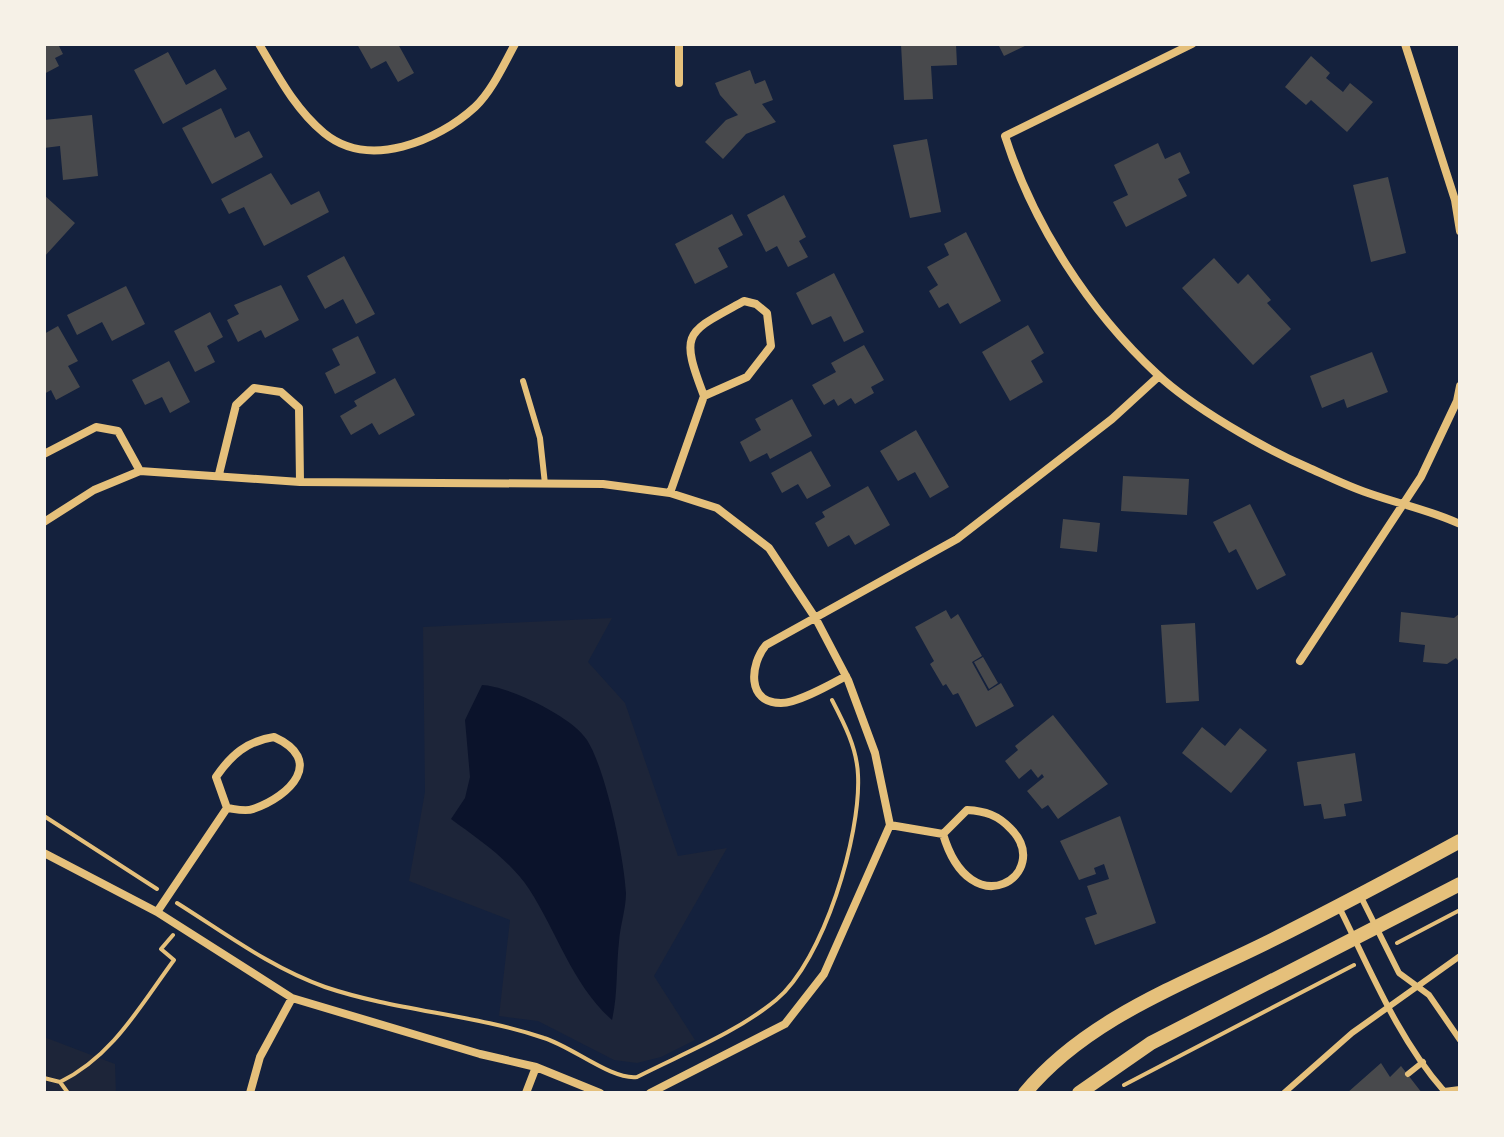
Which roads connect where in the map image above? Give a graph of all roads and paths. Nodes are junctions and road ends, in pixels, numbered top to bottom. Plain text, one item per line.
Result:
1 (259, 44) edge
2 (515, 44) edge
3 (679, 44) edge
4 (1192, 44) edge
5 (1405, 44) edge
6 (679, 83) dead end
7 (1460, 231) edge
8 (1159, 376) junction
9 (523, 381) dead end
10 (1460, 386) edge
11 (704, 396) junction
12 (44, 454) edge
13 (140, 471) junction
14 (219, 474) junction
15 (300, 482) junction
16 (545, 484) junction
17 (670, 493) junction
18 (1405, 503) junction
19 (44, 522) edge
20 (1460, 524) edge
21 (816, 619) junction
22 (1300, 661) dead end
23 (846, 676) junction
24 (826, 687) junction
25 (227, 808) junction
26 (44, 816) edge
27 (890, 825) junction
28 (943, 834) junction
29 (1460, 841) edge
30 (44, 853) edge
31 (1460, 884) edge
32 (1360, 895) junction
33 (168, 896) junction
34 (1339, 907) junction
35 (1460, 910) edge
36 (157, 912) junction
37 (180, 926) junction
38 (1376, 928) junction
39 (1355, 939) junction
40 (1386, 948) junction
41 (1460, 956) edge
42 (1365, 959) junction
43 (1415, 986) junction
44 (292, 998) junction
45 (1389, 1006) junction
46 (1459, 1036) edge
47 (1423, 1062) junction
48 (536, 1067) junction
49 (1408, 1074) dead end
50 (44, 1078) edge
51 (60, 1082) junction
52 (1121, 1086) dead end
53 (1460, 1089) edge
54 (68, 1093) edge
55 (250, 1093) edge
56 (526, 1093) edge
57 (600, 1093) edge
58 (650, 1093) edge
59 (1025, 1093) edge
60 (1079, 1093) edge
61 (1284, 1093) edge

1 - 2 street
3 - 6 street
4 - 8 street
5 - 7 street
8 - 18 street
8 - 21 street
9 - 16 lane
10 - 18 street
11 - 11 street
11 - 17 street
12 - 13 street
13 - 14 street
13 - 19 street
14 - 15 street
14 - 15 street
15 - 16 street
16 - 17 street
17 - 21 street
18 - 20 street
18 - 22 street
21 - 23 street
21 - 24 street
23 - 24 street
23 - 27 street
24 - 33 path
25 - 25 street
25 - 33 street
26 - 33 path
27 - 28 street
27 - 58 street
28 - 28 street
29 - 32 street
30 - 36 street
31 - 38 street
32 - 34 street
32 - 38 lane
33 - 36 street
34 - 39 lane
34 - 59 street
35 - 40 path
36 - 37 street
37 - 44 street
37 - 51 path
38 - 39 street
38 - 40 lane
39 - 42 lane
39 - 60 street
40 - 43 lane
41 - 43 lane
42 - 45 lane
42 - 52 path
43 - 45 lane
43 - 46 lane
44 - 48 street
44 - 55 street
45 - 47 lane
45 - 61 lane
47 - 49 lane
47 - 53 lane
48 - 56 street
48 - 57 street
50 - 51 path
51 - 54 path

